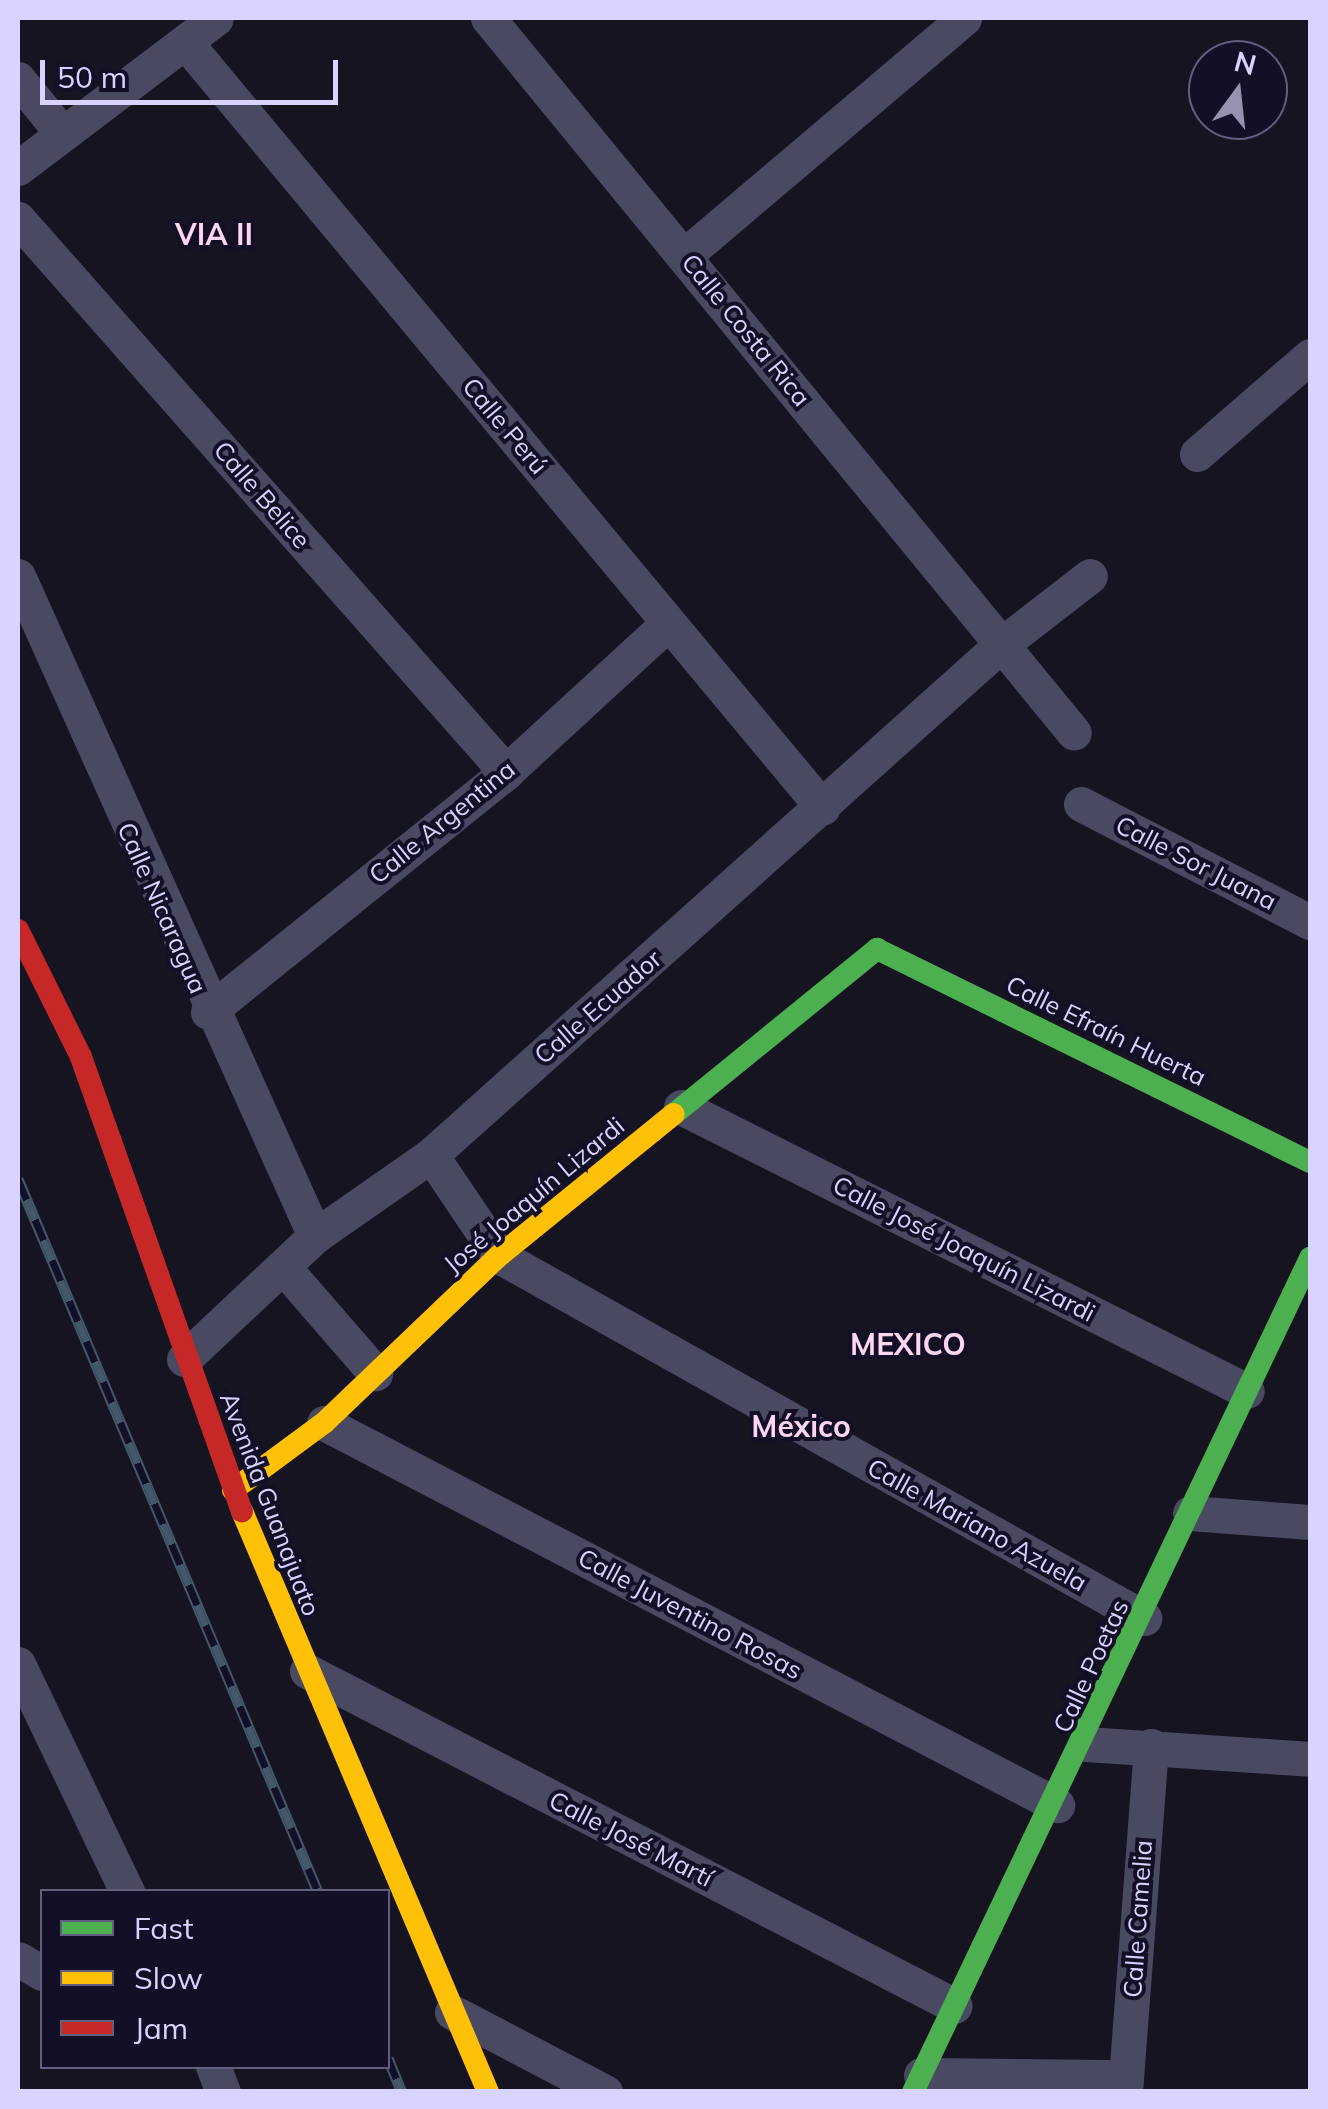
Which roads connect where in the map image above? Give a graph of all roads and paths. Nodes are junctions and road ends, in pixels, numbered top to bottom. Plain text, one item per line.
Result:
1 (216, 18) edge
2 (488, 18) edge
3 (964, 18) edge
4 (186, 43) junction
5 (18, 79) edge
6 (62, 132) junction
7 (18, 168) edge
8 (18, 219) edge
9 (685, 255) junction
10 (1310, 356) edge
11 (1196, 454) dead end
12 (18, 576) edge
13 (1090, 576) dead end
14 (668, 622) junction
15 (1002, 644) junction
16 (1074, 733) dead end
17 (506, 772) junction
18 (1081, 804) dead end
19 (823, 808) junction
20 (1310, 922) edge
21 (18, 930) edge
22 (877, 949) joint
23 (208, 1012) junction
24 (681, 1106) junction
25 (431, 1155) junction
26 (1310, 1162) edge
27 (315, 1236) junction
28 (498, 1256) junction
29 (1310, 1258) edge
30 (284, 1270) junction
31 (184, 1360) junction
32 (375, 1373) junction
33 (1247, 1391) junction
34 (324, 1424) junction
35 (233, 1490) junction
36 (1190, 1513) junction
37 (1310, 1522) edge
38 (1144, 1618) junction
39 (306, 1671) junction
40 (20, 1683) edge
41 (1086, 1744) junction
42 (1152, 1746) junction
43 (1310, 1759) edge
44 (1056, 1805) junction
45 (125, 1889) edge
46 (955, 2006) junction
47 (452, 2012) junction
48 (917, 2083) edge
49 (1126, 2084) edge
50 (488, 2092) edge
51 (605, 2092) edge

1 - 4 street
2 - 9 street, Calle Costa Rica
3 - 9 street
4 - 6 street
4 - 14 street, Calle Perú
5 - 6 street
6 - 7 street
8 - 17 street, Calle Belice
9 - 15 street, Calle Costa Rica
10 - 11 street
12 - 23 street, Calle Nicaragua
13 - 15 street, Calle Ecuador
14 - 17 street, Calle Argentina
14 - 19 street, Calle Perú
15 - 16 street, Calle Costa Rica
15 - 19 street, Calle Ecuador
17 - 23 street, Calle Argentina
18 - 20 street, Calle Sor Juana
19 - 25 street, Calle Ecuador
21 - 31 street, Avenida Guanajuato
22 - 24 street, José Joaquín Lizardi
22 - 26 street, Calle Efraín Huerta
23 - 27 street, Calle Nicaragua
24 - 28 street, José Joaquín Lizardi
24 - 33 street, Calle José Joaquín Lizardi
25 - 27 street, Calle Ecuador
25 - 28 street, Calle Mariano Azuela
27 - 30 street, Calle Ecuador
28 - 32 street, José Joaquín Lizardi
28 - 38 street, Calle Mariano Azuela
29 - 33 street, Calle Poetas
30 - 31 street, Calle Ecuador
30 - 32 street
31 - 35 street, Avenida Guanajuato
32 - 34 street, José Joaquín Lizardi
33 - 36 street, Calle Poetas
34 - 35 street, José Joaquín Lizardi
34 - 44 street, Calle Juventino Rosas
35 - 39 street, Avenida Guanajuato
36 - 37 street
36 - 38 street, Calle Poetas
38 - 41 street, Calle Poetas
39 - 46 street, Calle José Martí
39 - 47 street, Avenida Guanajuato
40 - 45 street
41 - 42 street
41 - 44 street, Calle Poetas
42 - 43 street
42 - 49 street, Calle Camelia
44 - 46 street, Calle Poetas
46 - 48 street, Calle Poetas
47 - 50 street, Avenida Guanajuato
47 - 51 street
48 - 49 street

